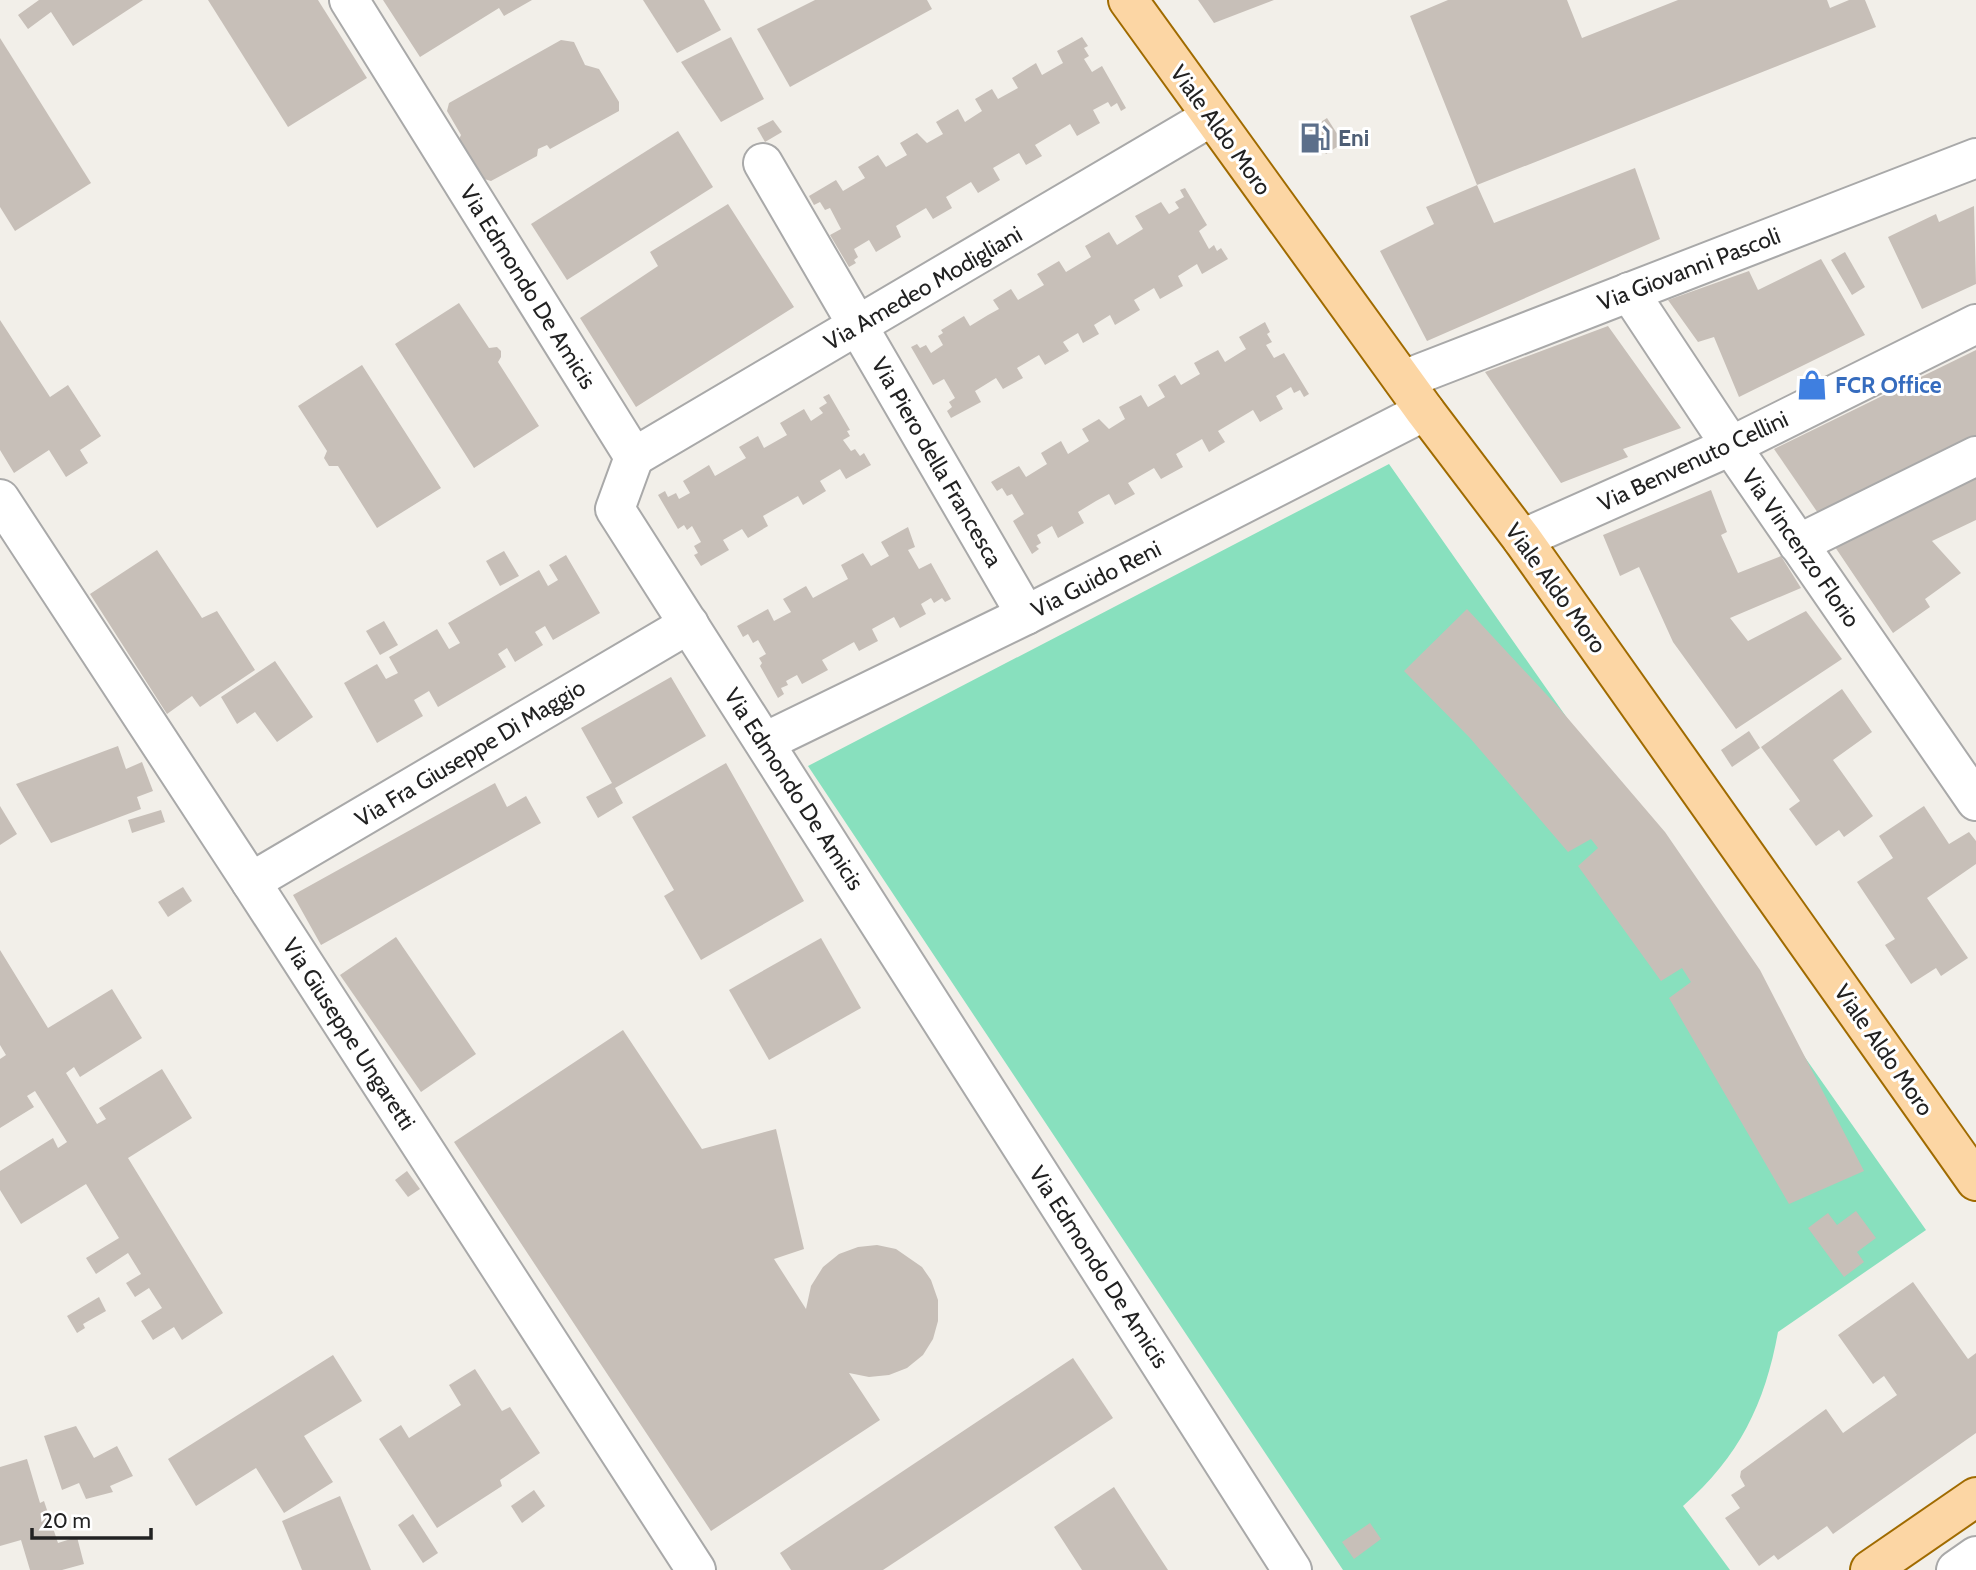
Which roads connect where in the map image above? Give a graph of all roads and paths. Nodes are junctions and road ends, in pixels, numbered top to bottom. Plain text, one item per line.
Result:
1 (348, 0) edge
2 (1128, 0) edge
3 (1211, 117) junction
4 (1976, 158) edge
5 (763, 163) dead end
6 (1629, 292) junction
7 (1976, 324) edge
8 (858, 326) junction
9 (1403, 380) junction
10 (1425, 411) junction
11 (1731, 446) junction
12 (1976, 456) edge
13 (634, 457) junction
14 (0, 499) edge
15 (1522, 539) junction
16 (1798, 544) junction
17 (1026, 615) junction
18 (689, 624) junction
19 (765, 743) junction
20 (1976, 801) edge
21 (251, 882) junction
22 (1976, 1181) edge
23 (1976, 1497) edge
24 (1976, 1556) edge
25 (696, 1570) edge
26 (1292, 1570) edge
27 (1870, 1570) edge
28 (1956, 1570) edge

1 - 13 street, Via Edmondo De Amicis
2 - 3 main road, Viale Aldo Moro
3 - 8 street, Via Amedeo Modigliani
3 - 9 main road, Viale Aldo Moro
4 - 6 street, Via Giovanni Pascoli
5 - 8 street, Via Piero della Francesca
6 - 9 street, Via Giovanni Pascoli
6 - 11 street, Via Vincenzo Florio
7 - 11 street, Via Benvenuto Cellini
8 - 13 street, Via Amedeo Modigliani
8 - 17 street, Via Piero della Francesca
9 - 10 main road, Viale Aldo Moro
10 - 15 main road, Viale Aldo Moro
10 - 17 street, Via Guido Reni
11 - 15 street, Via Benvenuto Cellini
11 - 16 street, Via Vincenzo Florio
12 - 16 street
13 - 18 street, Via Edmondo De Amicis
14 - 21 street, Via Giuseppe Ungaretti
15 - 22 main road, Viale Aldo Moro
16 - 20 street, Via Vincenzo Florio
17 - 19 street, Via Guido Reni
18 - 19 street, Via Edmondo De Amicis
18 - 21 street, Via Fra Giuseppe Di Maggio
19 - 26 street, Via Edmondo De Amicis
21 - 25 street, Via Giuseppe Ungaretti
23 - 27 main road
24 - 28 street

